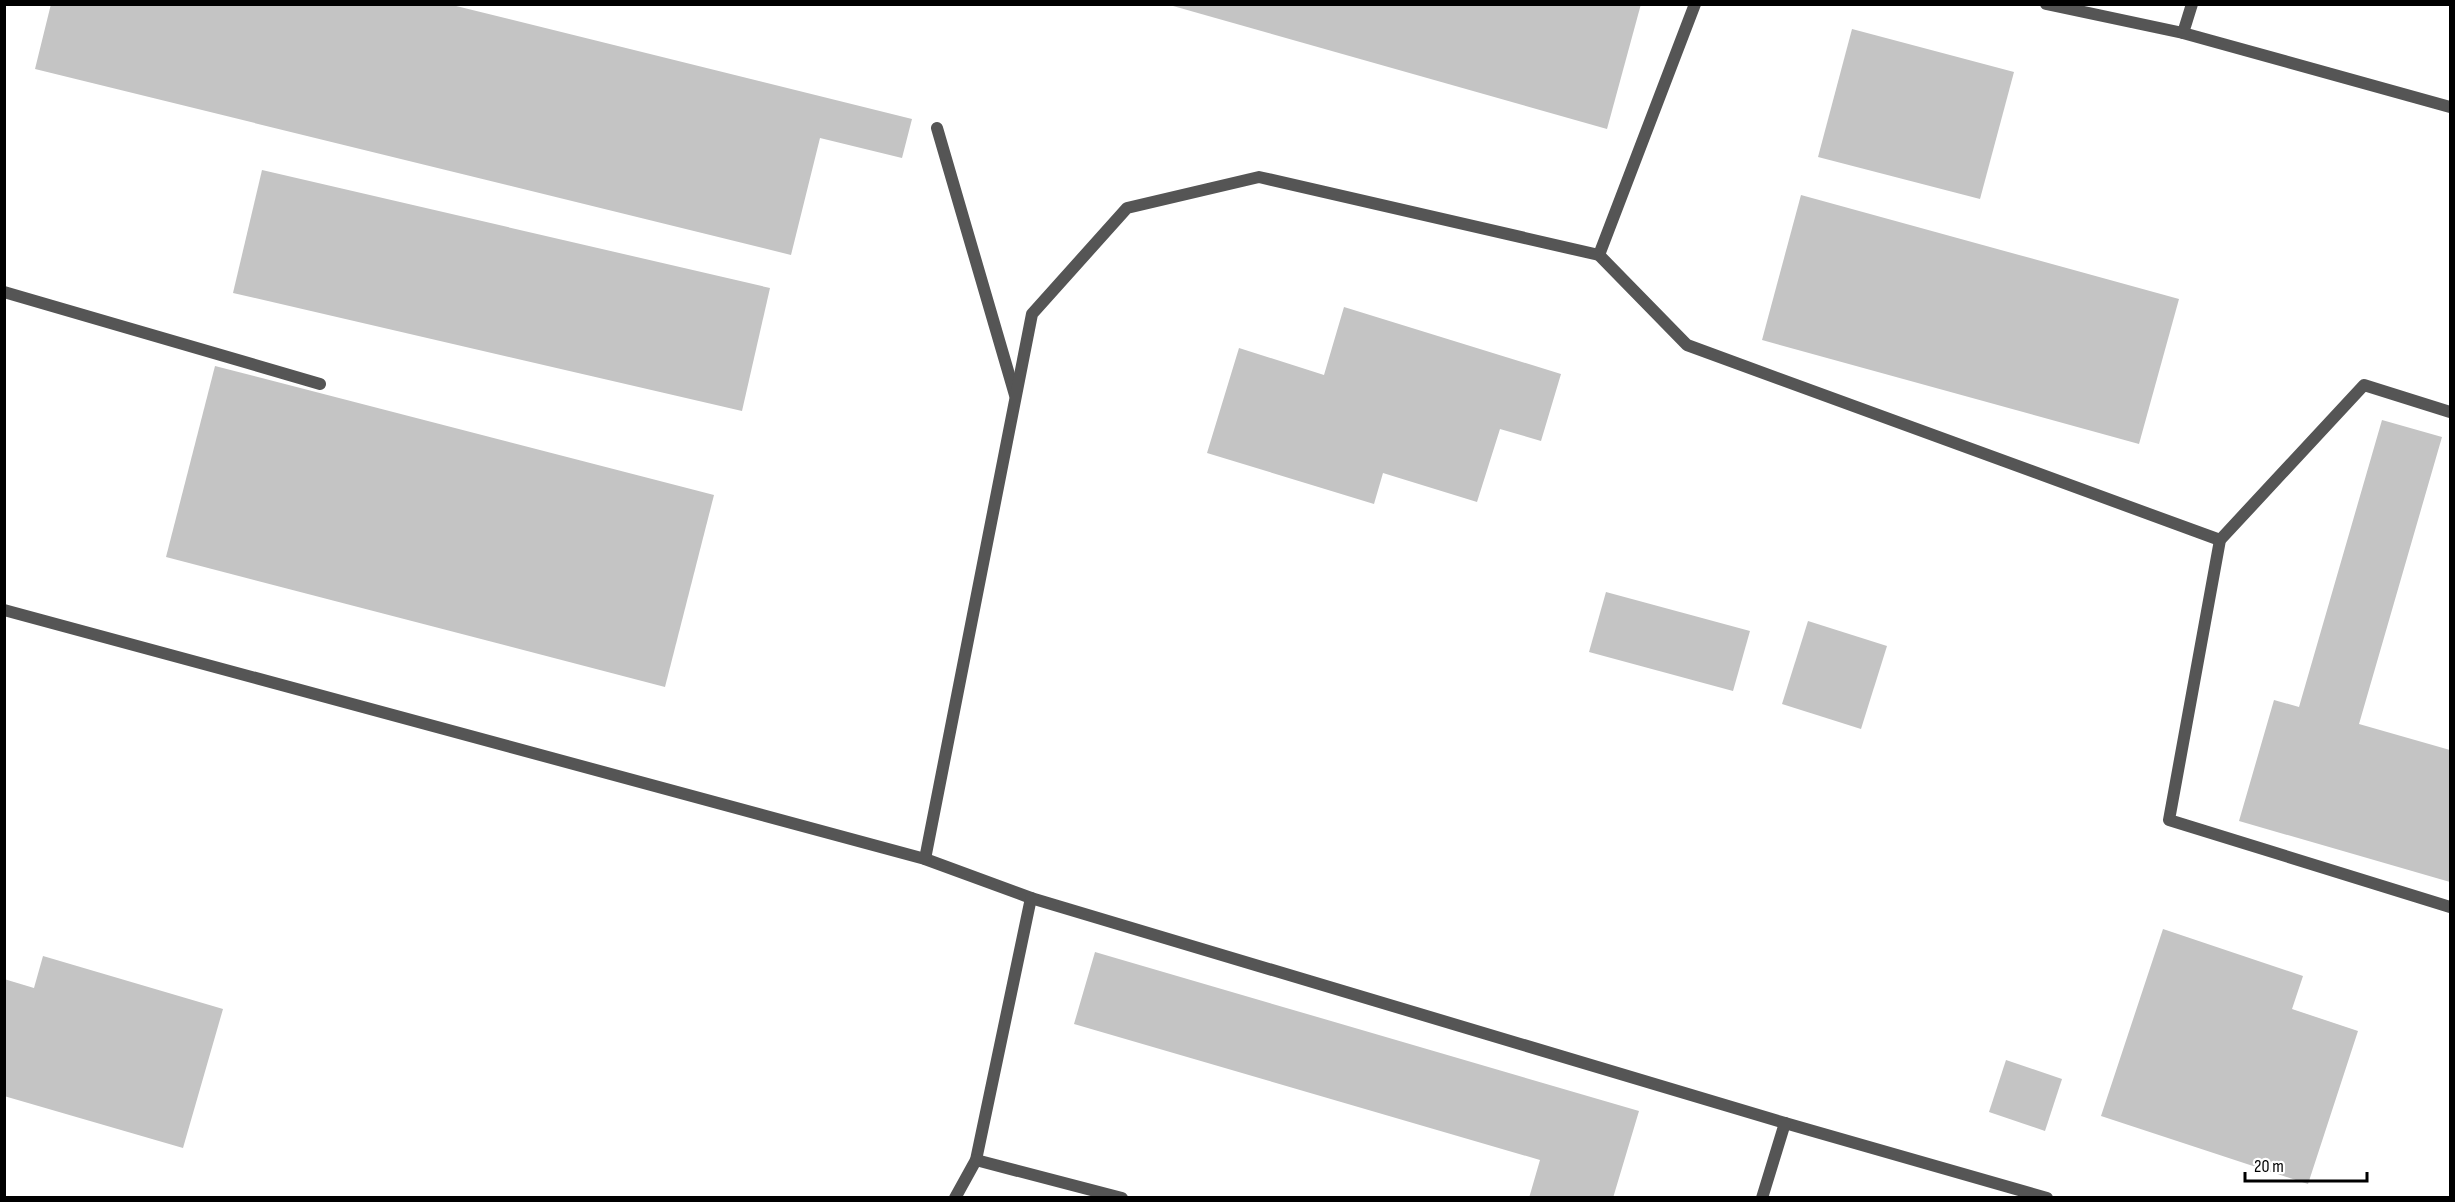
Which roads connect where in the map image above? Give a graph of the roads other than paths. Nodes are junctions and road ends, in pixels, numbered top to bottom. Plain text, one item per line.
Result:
1 (1695, 4) edge
2 (2046, 4) edge
3 (2192, 4) edge
4 (2183, 33) junction
5 (2451, 106) edge
6 (937, 128) dead end
7 (1599, 255) junction
8 (4, 292) edge
9 (320, 384) dead end
10 (1015, 396) junction
11 (2451, 412) edge
12 (2220, 540) junction
13 (4, 610) edge
14 (925, 859) junction
15 (1031, 898) junction
16 (2451, 907) edge
17 (1785, 1122) junction
18 (976, 1160) junction
19 (955, 1197) edge
20 (1122, 1197) edge
21 (1762, 1197) edge
22 (2047, 1197) edge

1 - 7 lane
2 - 4 lane
3 - 4 lane
4 - 5 lane
6 - 10 lane
7 - 10 lane
7 - 12 lane
8 - 9 lane
10 - 14 lane
11 - 12 lane
12 - 16 lane
13 - 14 lane
14 - 15 lane
15 - 17 lane
15 - 18 lane
17 - 21 lane
17 - 22 lane
18 - 19 lane
18 - 20 lane

